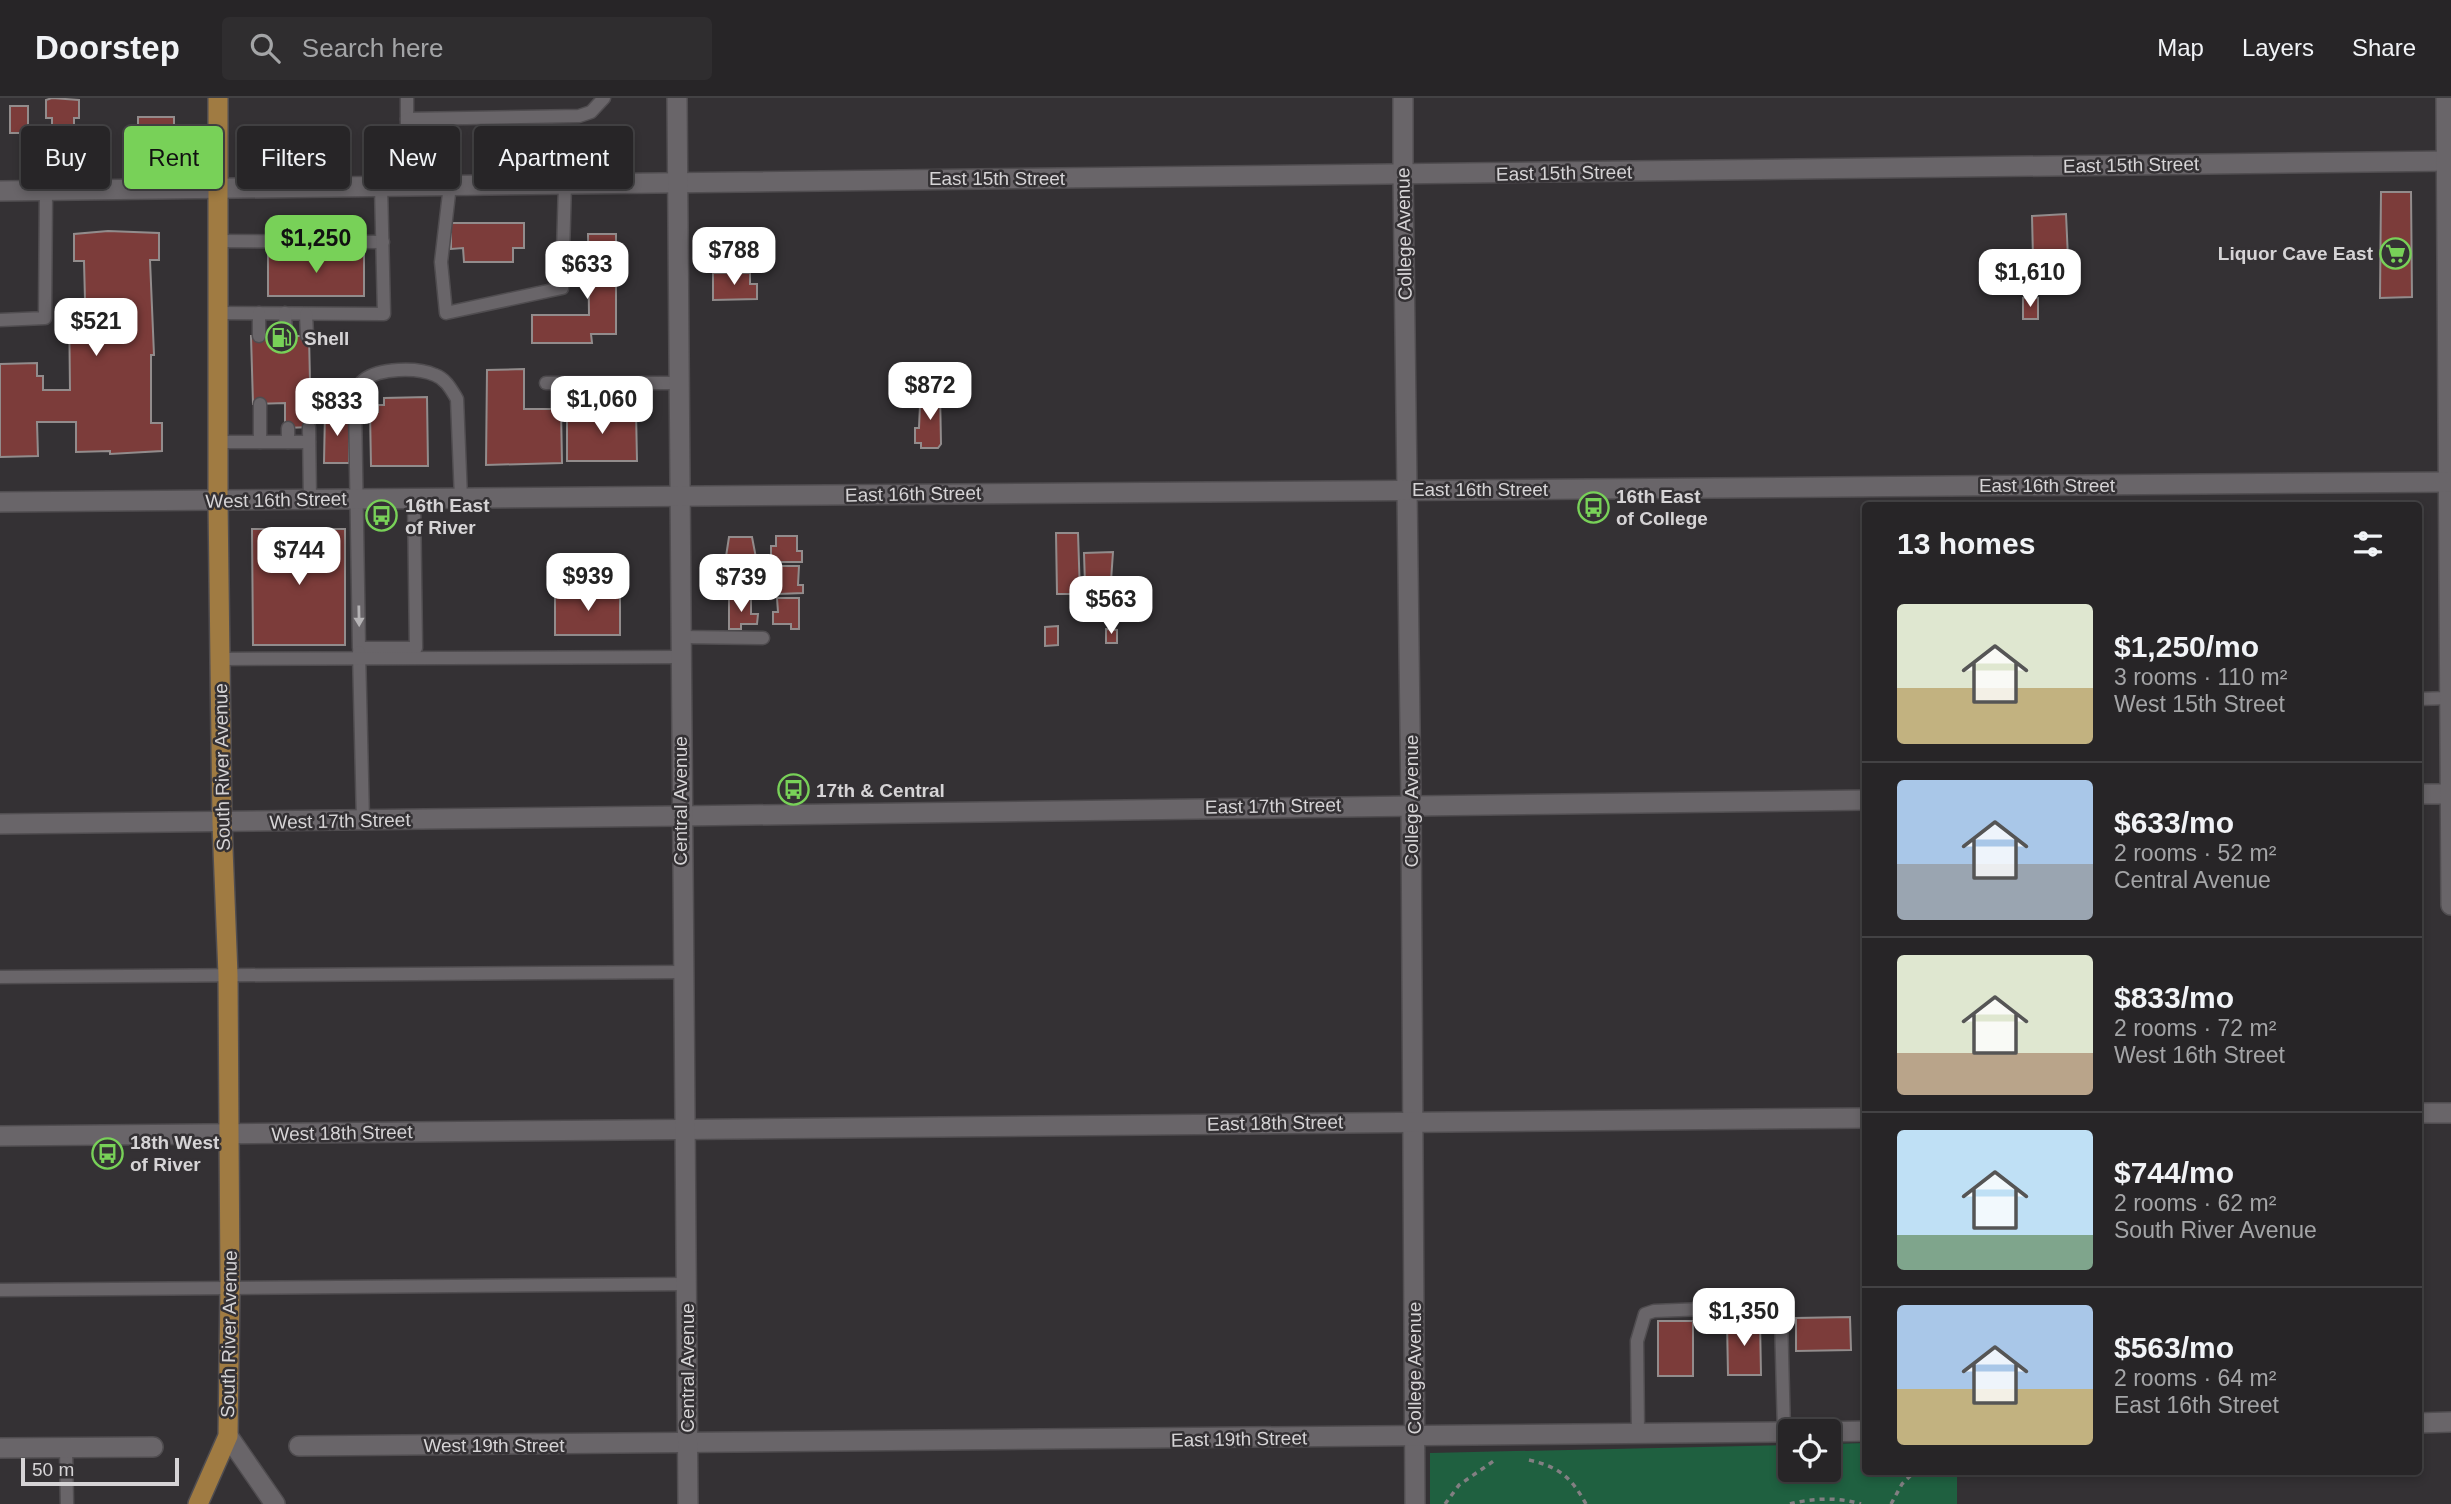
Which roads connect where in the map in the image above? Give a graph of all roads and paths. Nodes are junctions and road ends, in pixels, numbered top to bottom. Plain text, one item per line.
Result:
1 (218, 98) edge
2 (407, 98) edge
3 (604, 98) edge
4 (677, 98) edge
5 (1404, 98) edge
6 (2446, 98) edge
7 (407, 119) junction
8 (218, 126) edge
9 (407, 126) edge
10 (2449, 161) edge
11 (1403, 176) junction
12 (677, 181) junction
13 (633, 182) edge
14 (364, 186) edge
15 (223, 188) edge
16 (161, 189) edge
17 (219, 189) edge
18 (382, 189) edge
19 (450, 189) edge
20 (565, 189) edge
21 (0, 191) edge
22 (46, 191) junction
23 (219, 241) junction
24 (383, 242) junction
25 (219, 313) junction
26 (258, 313) junction
27 (285, 313) junction
28 (306, 314) junction
29 (0, 320) edge
30 (259, 336) dead end
31 (286, 336) dead end
32 (307, 336) dead end
33 (546, 383) dead end
34 (677, 383) junction
35 (260, 404) dead end
36 (309, 427) dead end
37 (288, 428) dead end
38 (219, 442) junction
39 (260, 442) junction
40 (288, 442) junction
41 (309, 442) junction
42 (2450, 482) edge
43 (1407, 489) junction
44 (677, 496) junction
45 (357, 499) junction
46 (414, 499) junction
47 (461, 499) junction
48 (218, 500) junction
49 (310, 500) junction
50 (0, 502) edge
51 (763, 638) dead end
52 (679, 647) junction
53 (359, 653) junction
54 (220, 659) junction
55 (2449, 698) junction
56 (2422, 699) edge
57 (2422, 794) edge
58 (2450, 794) edge
59 (1862, 800) edge
60 (1411, 804) junction
61 (680, 816) junction
62 (363, 821) junction
63 (222, 823) junction
64 (0, 824) edge
65 (2451, 905) edge
66 (681, 972) junction
67 (228, 975) junction
68 (0, 976) edge
69 (2451, 1113) edge
70 (2422, 1114) edge
71 (1862, 1118) edge
72 (1414, 1121) junction
73 (685, 1130) junction
74 (229, 1134) junction
75 (0, 1136) edge
76 (687, 1284) junction
77 (230, 1287) junction
78 (0, 1290) edge
79 (1786, 1419) edge
80 (2451, 1422) edge
81 (2422, 1423) edge
82 (1862, 1431) edge
83 (1778, 1432) edge
84 (1841, 1432) edge
85 (1638, 1434) junction
86 (228, 1436) junction
87 (1414, 1437) junction
88 (688, 1445) junction
89 (299, 1446) dead end
90 (153, 1447) dead end
91 (0, 1448) edge
92 (66, 1448) junction
93 (1495, 1460) dead end
94 (1529, 1460) dead end
95 (1911, 1475) edge
96 (67, 1504) edge
97 (198, 1504) edge
98 (275, 1504) edge
99 (688, 1504) edge
100 (1415, 1504) edge
101 (1445, 1504) edge
102 (1586, 1504) edge
103 (1790, 1504) edge
104 (1861, 1504) edge
105 (1891, 1504) edge

1 - 8 main road, South River Avenue
2 - 7 lane
3 - 7 lane
4 - 12 street, Central Avenue
5 - 11 street, College Avenue
6 - 10 street
7 - 9 lane
10 - 11 street, East 15th Street
10 - 42 street
11 - 12 street, East 15th Street
11 - 43 street, College Avenue
12 - 13 street, East 15th Street
12 - 34 street, Central Avenue
14 - 15 street, East 15th Street
16 - 22 street, East 15th Street
17 - 23 main road, South River Avenue
18 - 24 lane
19 - 20 lane
21 - 22 street, East 15th Street
22 - 29 lane
23 - 24 lane
23 - 25 main road, South River Avenue
24 - 28 lane
25 - 26 lane
25 - 38 main road, South River Avenue
26 - 27 lane
26 - 30 lane
27 - 28 lane
27 - 31 lane
28 - 32 lane
33 - 34 lane
34 - 44 street, Central Avenue
35 - 39 lane
36 - 41 lane
37 - 40 lane
38 - 39 lane
38 - 48 main road, South River Avenue
39 - 40 lane
40 - 41 lane
41 - 49 lane
42 - 43 street, East 16th Street
42 - 55 street
43 - 44 street, East 16th Street
43 - 60 street, College Avenue
44 - 47 street, West 16th Street
44 - 52 street, Central Avenue
45 - 46 street, West 16th Street
45 - 47 lane
45 - 49 street, West 16th Street
45 -> 53 lane
46 - 47 street, West 16th Street
46 - 53 lane
48 - 49 street, West 16th Street
48 - 50 street, West 16th Street
48 - 54 main road, South River Avenue
51 - 52 lane
52 - 53 lane
52 - 61 street, Central Avenue
53 - 54 lane
53 - 62 lane
54 - 63 main road, South River Avenue
55 - 56 lane
55 - 58 street
57 - 58 street
58 - 65 street
59 - 60 street, East 17th Street
60 - 61 street, East 17th Street
60 - 72 street, College Avenue
61 - 62 street, West 17th Street
61 - 66 street, Central Avenue
62 - 63 street, West 17th Street
63 - 64 street, West 17th Street
63 - 67 main road, South River Avenue
66 - 67 lane
66 - 73 street, Central Avenue
67 - 68 lane
67 - 74 main road, South River Avenue
69 - 70 street
71 - 72 street, East 18th Street
72 - 73 street, East 18th Street
72 - 87 street, College Avenue
73 - 74 street, West 18th Street
73 - 76 street, Central Avenue
74 - 75 street, West 18th Street
74 - 77 main road, South River Avenue
76 - 77 lane
76 - 88 street, Central Avenue
77 - 78 lane
77 - 86 main road, South River Avenue
79 - 85 lane
80 - 81 street
82 - 84 street
83 - 85 street, East 19th Street
85 - 87 street, East 19th Street
86 - 97 main road
86 - 98 street
87 - 88 street, East 19th Street
87 - 100 street, College Avenue
88 - 89 street, West 19th Street
88 - 99 street, Central Avenue
90 - 92 street
91 - 92 street
92 - 96 lane
93 - 101 path
94 - 102 path
95 - 105 path
103 - 104 path

